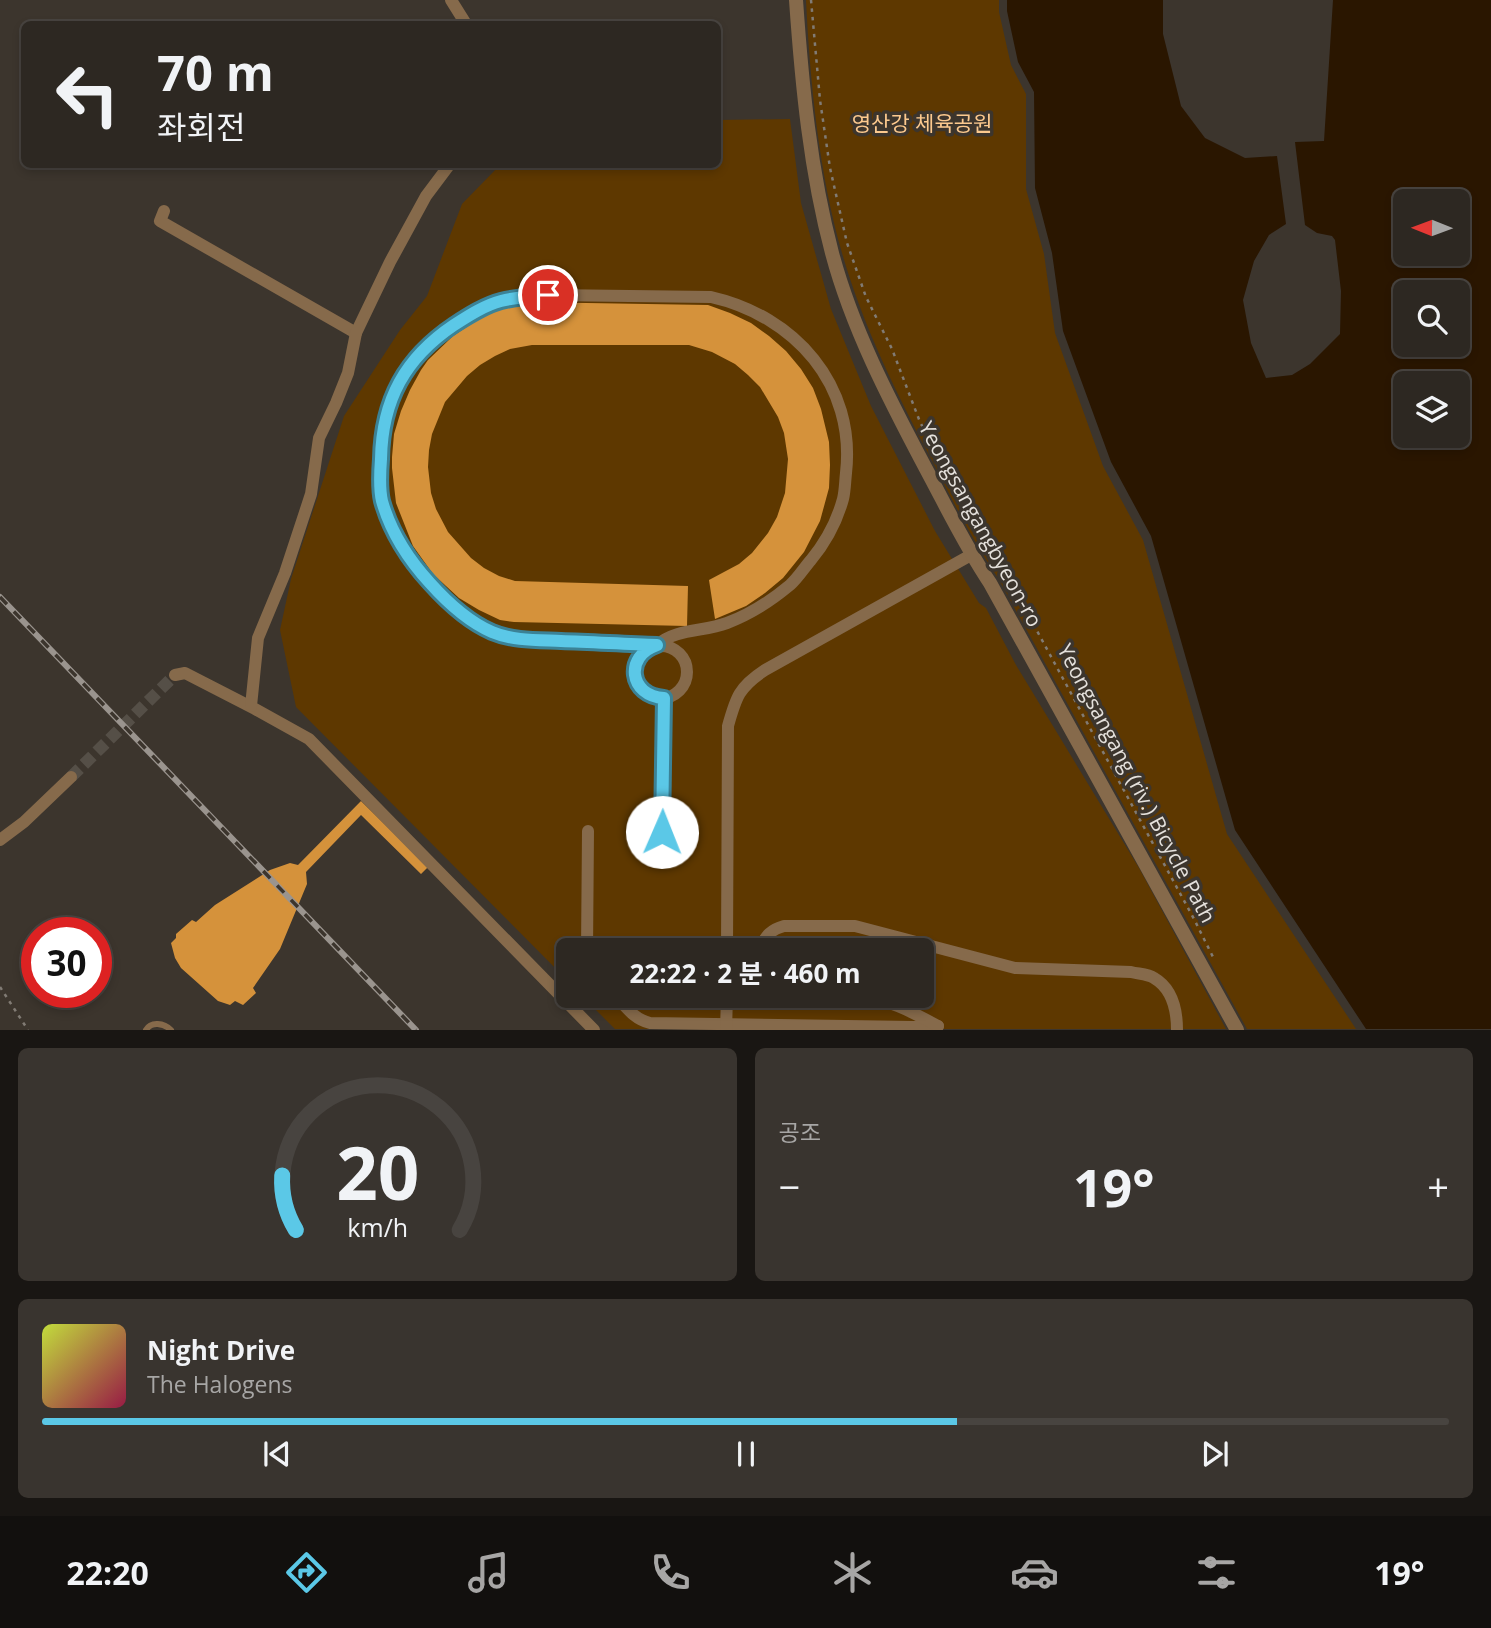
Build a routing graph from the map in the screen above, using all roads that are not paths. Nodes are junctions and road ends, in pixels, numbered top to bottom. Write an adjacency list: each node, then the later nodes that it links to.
1 (451, 0): 3 (street)
2 (796, 0): 7 (street, Yeongsangangbyeon-ro)
3 (464, 21)
4 (447, 168): 6 (street)
5 (164, 211): 6 (street)
6 (356, 332): 11 (street)
7 (971, 555): 17 (street); 30 (street, Yeongsangangbyeon-ro)
8 (657, 645): 8 (street); 10 (street); 10 (street)
9 (176, 674): 11 (street)
10 (664, 698): 14 (street)
11 (251, 706): 28 (street)
12 (71, 776): 15 (street)
13 (588, 831): 16 (street)
14 (662, 832)
15 (0, 840)
16 (587, 938)
17 (727, 938)
18 (766, 938): 19 (street)
19 (901, 938)
20 (934, 947): 29 (street)
21 (627, 1008): 24 (street)
22 (727, 1008): 24 (street)
23 (902, 1008): 25 (street)
24 (726, 1027): 25 (street)
25 (941, 1028)
26 (146, 1030): 27 (lane)
27 (171, 1030)
28 (594, 1030)
29 (1177, 1030)
30 (1237, 1030)

